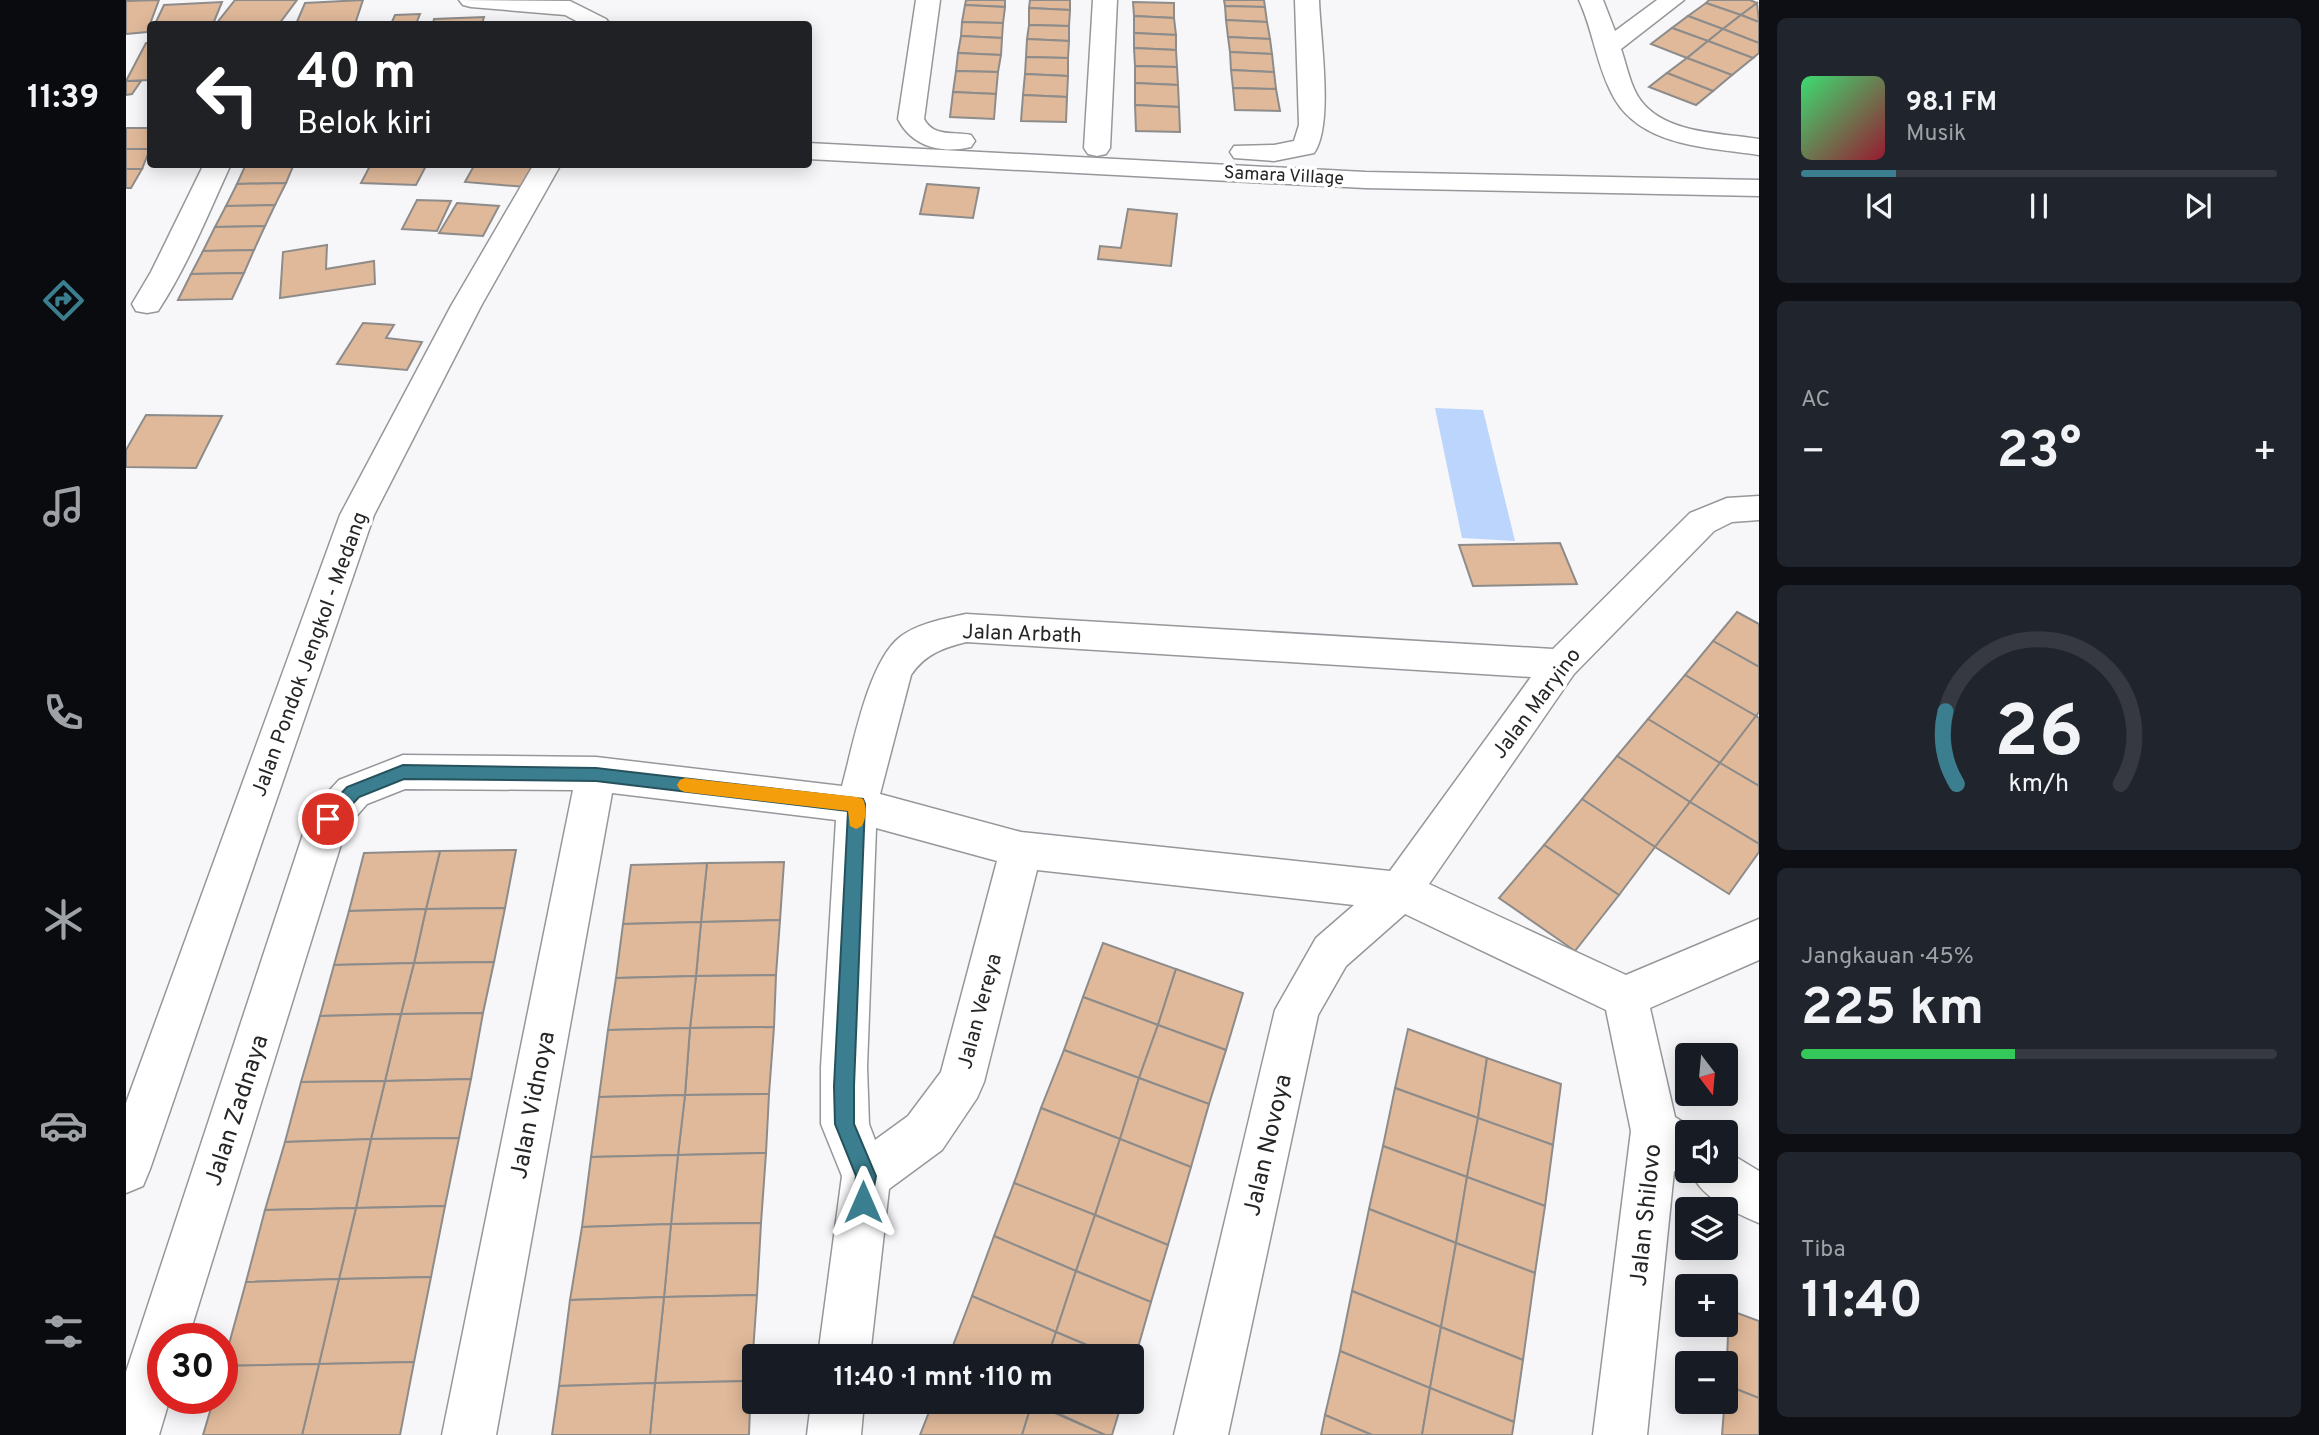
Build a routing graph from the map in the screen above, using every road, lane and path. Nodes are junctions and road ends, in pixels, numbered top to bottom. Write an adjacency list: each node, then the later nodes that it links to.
1 (471, 0): 7 (street)
2 (928, 0): 11 (street)
3 (1105, 0): 11 (street)
4 (1307, 0): 11 (street)
5 (1591, 0): 9 (street)
6 (1672, 0): 9 (street)
7 (502, 1): 8 (street)
8 (593, 21)
9 (1608, 48): 10 (street)
10 (1754, 135)
11 (1097, 148)
12 (812, 150): 15 (street, Samara Village)
13 (216, 168): 16 (street)
14 (546, 168): 27 (street, Jalan Pondok Jengkol - Medang)
15 (1759, 188)
16 (136, 303): 17 (street)
17 (181, 311)
18 (1743, 509): 19 (street, Jalan Maryino)
19 (1561, 664): 21 (street, Jalan Arbath); 23 (street, Jalan Maryino)
20 (596, 774): 21 (street); 33 (street, Jalan Zadnaya); 34 (street, Jalan Vidnoya)
21 (857, 804): 22 (street); 28 (street)
22 (1021, 850): 23 (street); 28 (street, Jalan Vereya)
23 (1400, 891): 25 (street); 36 (street, Jalan Novoya)
24 (1759, 940): 25 (street)
25 (1625, 997): 26 (street, Jalan Shilovo)
26 (1671, 1142): 37 (street, Jalan Shilovo)
27 (126, 1168)
28 (866, 1176): 31 (street)
29 (1734, 1183): 30 (street)
30 (1759, 1199)
31 (845, 1344)
32 (837, 1414): 35 (street)
33 (132, 1435)
34 (469, 1435)
35 (834, 1435)
36 (1200, 1435)
37 (1620, 1435)

